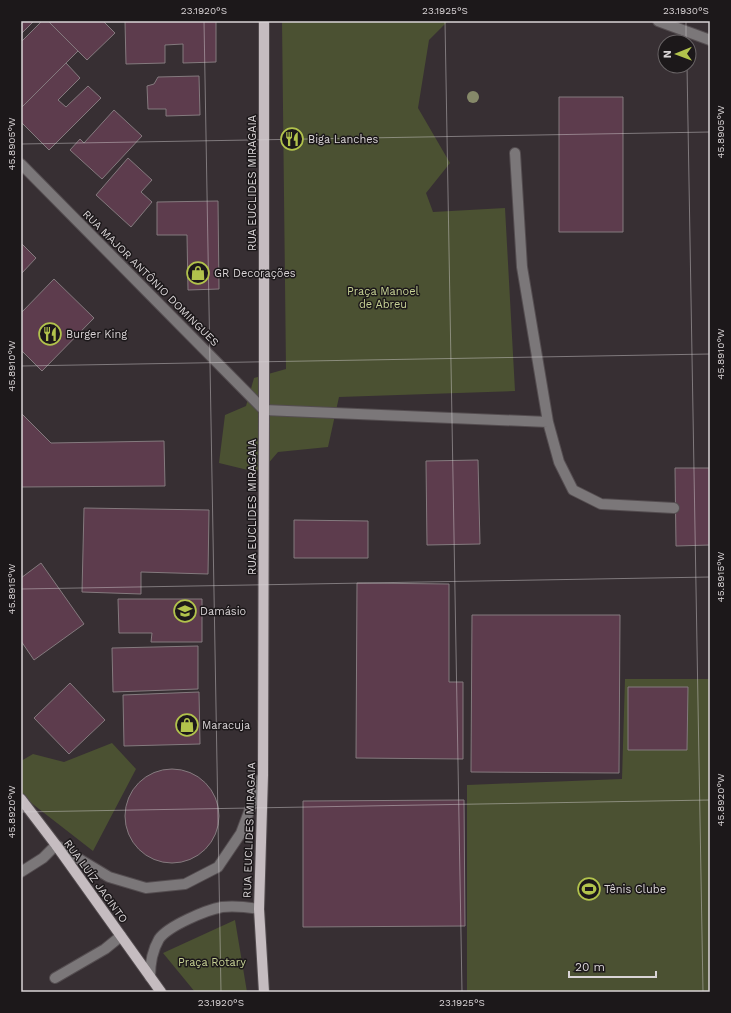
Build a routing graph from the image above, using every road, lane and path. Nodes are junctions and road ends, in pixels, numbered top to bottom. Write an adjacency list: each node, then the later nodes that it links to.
1 (264, 21): 6 (main road, RUA EUCLIDES MIRAGAIA)
2 (658, 21): 3 (street)
3 (709, 38)
4 (515, 153): 7 (street)
5 (21, 164): 6 (street, RUA MAJOR ANTÔNIO DOMINGUES)
6 (264, 410): 7 (street); 9 (main road, RUA EUCLIDES MIRAGAIA)
7 (548, 422): 8 (street)
8 (674, 508)
9 (263, 775): 11 (street); 13 (main road, RUA EUCLIDES MIRAGAIA)
10 (21, 799): 11 (main road, RUA LUÍZ JACINTO)
11 (56, 845): 12 (street); 14 (main road, RUA LUÍZ JACINTO)
12 (21, 872)
13 (259, 909): 15 (street); 18 (main road, RUA EUCLIDES MIRAGAIA)
14 (121, 936): 15 (main road, RUA LUÍZ JACINTO); 16 (street)
15 (150, 977): 17 (main road)
16 (55, 978)
17 (161, 992)
18 (264, 992)

